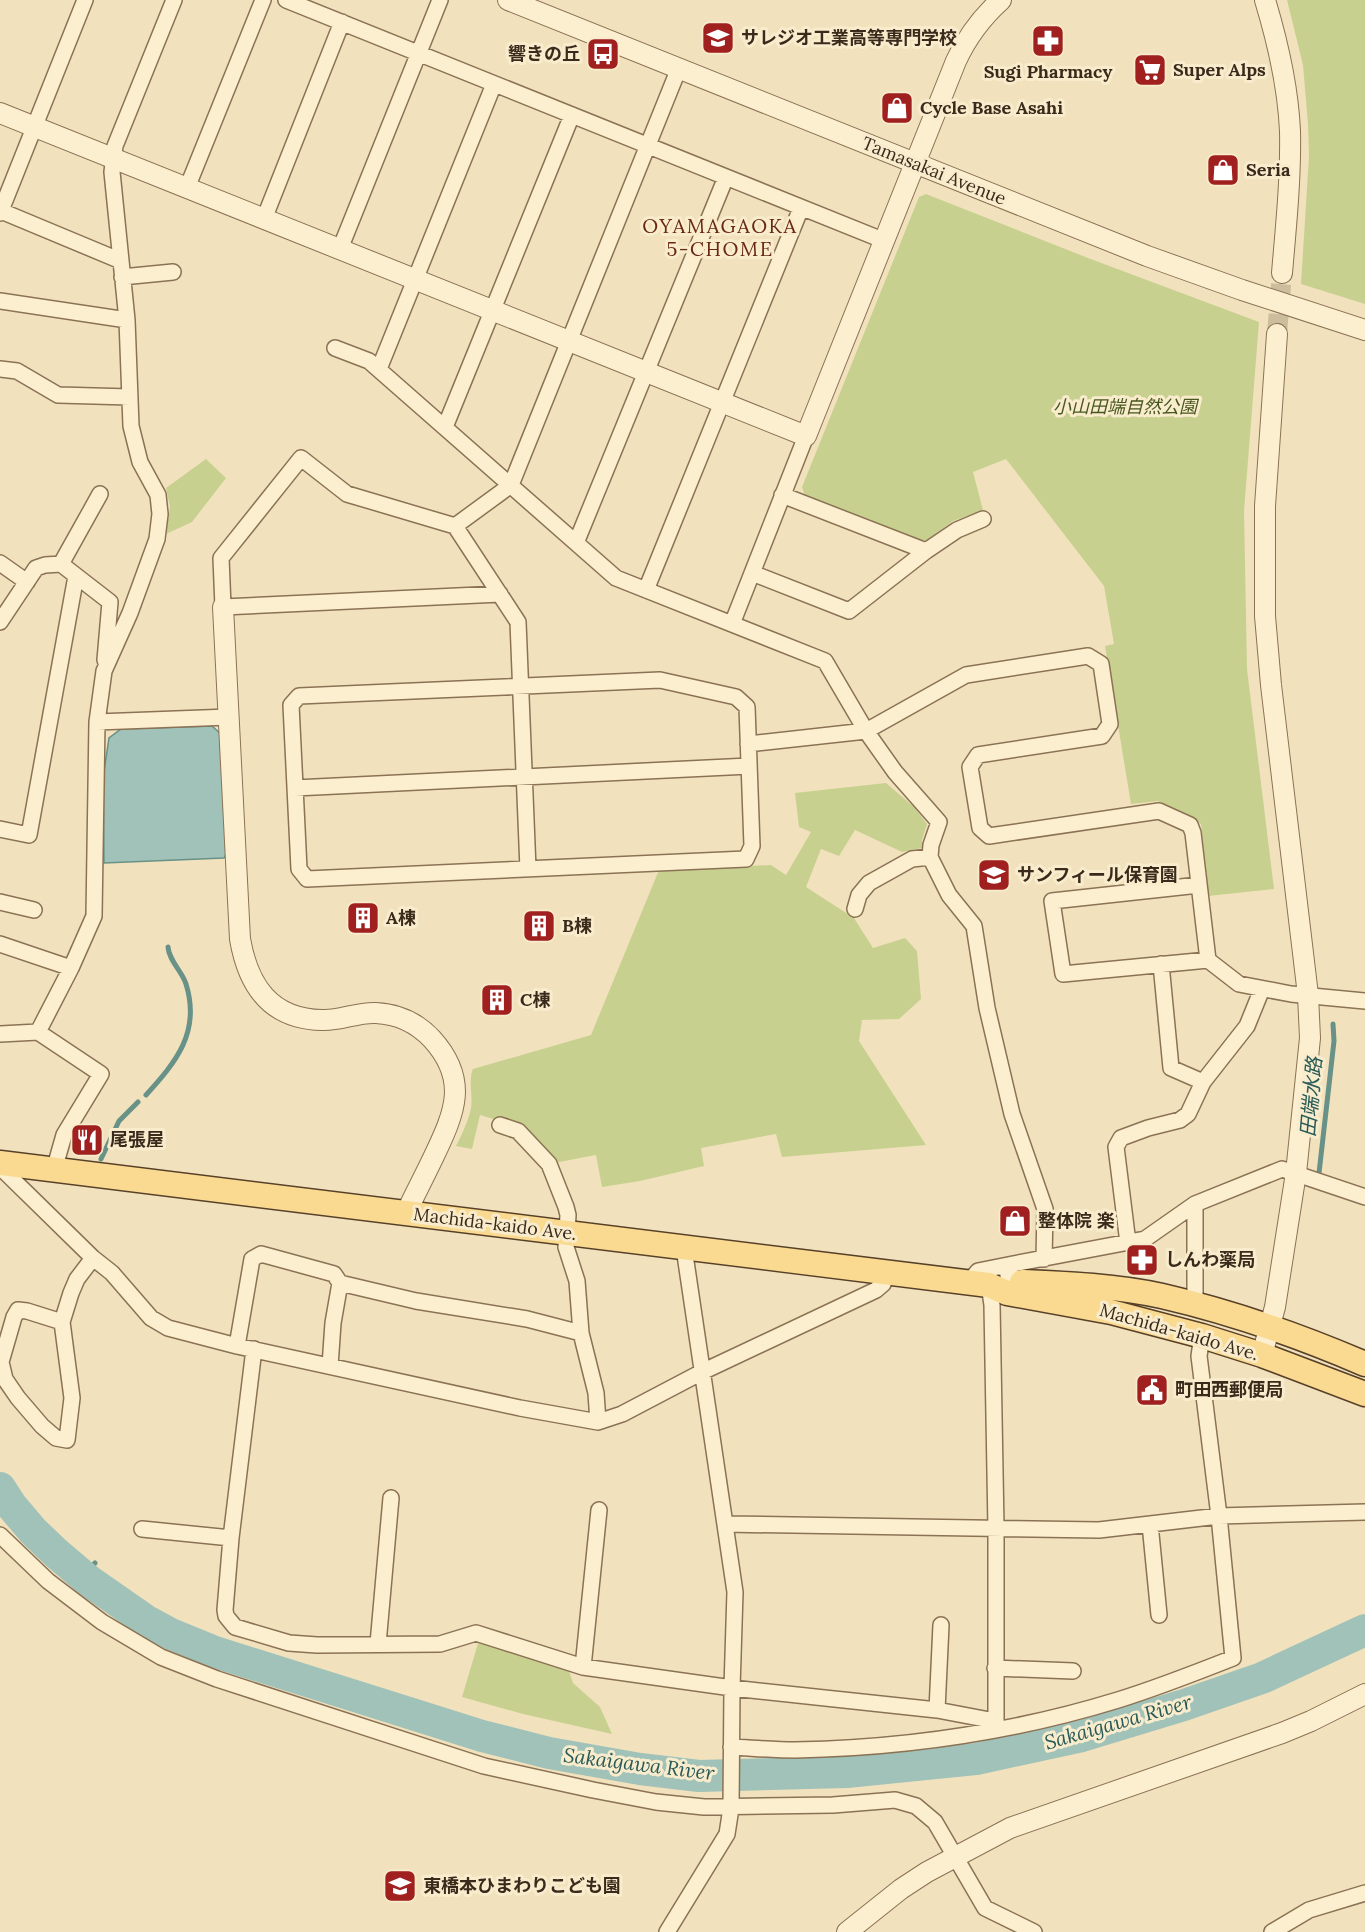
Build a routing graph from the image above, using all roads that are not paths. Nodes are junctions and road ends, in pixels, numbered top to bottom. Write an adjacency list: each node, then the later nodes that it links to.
1 (85, 0): 15 (street)
2 (174, 0): 17 (street)
3 (263, 0): 20 (street)
4 (286, 0): 9 (street)
5 (440, 0): 10 (street)
6 (508, 0): 11 (street, Tamasakai Avenue)
7 (1001, 0): 18 (street)
8 (1265, 0): 28 (street)
9 (342, 22): 10 (street); 23 (street)
10 (418, 53): 12 (street); 25 (street)
11 (679, 69): 16 (street); 18 (street, Tamasakai Avenue)
12 (494, 84): 14 (street); 30 (street)
13 (0, 113): 15 (street)
14 (572, 115): 16 (street); 32 (street)
15 (34, 126): 17 (street); 22 (street)
16 (648, 146): 19 (street); 36 (street)
17 (112, 158): 20 (street); 26 (street)
18 (916, 164): 24 (street); 34 (street, Tamasakai Avenue)
19 (726, 177): 21 (street); 40 (street)
20 (187, 188): 23 (street)
21 (801, 208): 24 (street); 42 (street)
22 (0, 212): 26 (street)
23 (264, 219): 25 (street)
24 (885, 241): 44 (street)
25 (340, 249): 30 (street)
26 (121, 261): 29 (street)
27 (165, 272): 29 (street)
28 (1282, 273)
29 (123, 277): 33 (street)
30 (416, 280): 32 (street); 39 (street)
31 (0, 302): 33 (street)
32 (494, 311): 36 (street); 43 (street)
33 (127, 320): 41 (street)
34 (1365, 330)
35 (1277, 334): 83 (street)
36 (570, 341): 40 (street); 45 (street)
37 (335, 348): 39 (street)
38 (0, 369): 41 (street)
39 (380, 369): 43 (street)
40 (646, 372): 42 (street); 50 (street)
41 (130, 397): 62 (street)
42 (722, 402): 44 (street); 57 (street)
43 (446, 427): 45 (street)
44 (806, 436): 47 (street)
45 (511, 485): 49 (street); 50 (street)
46 (100, 494): 53 (street)
47 (782, 495): 51 (street); 54 (street)
48 (983, 519): 51 (street)
49 (455, 526): 58 (street); 59 (street)
50 (576, 543): 57 (street)
51 (926, 551): 54 (street)
52 (0, 563): 56 (street)
53 (61, 564): 55 (street); 56 (street)
54 (752, 573): 61 (street)
55 (76, 576): 62 (street); 71 (street)
56 (27, 582): 60 (street)
57 (646, 590): 61 (street)
58 (500, 594): 59 (street); 63 (street)
59 (224, 607): 64 (street)
60 (0, 622)
61 (732, 624): 66 (street)
62 (104, 671): 65 (street)
63 (521, 686): 67 (street); 69 (street); 70 (street)
64 (229, 717): 65 (street); 94 (street)
65 (97, 722): 81 (street)
66 (866, 731): 67 (street); 72 (street); 74 (street)
67 (748, 744): 68 (street)
68 (749, 766): 69 (street); 73 (street)
69 (525, 777): 70 (street); 73 (street)
70 (295, 788): 73 (street)
71 (0, 829)
72 (930, 857): 76 (street); 99 (street)
73 (528, 869)
74 (1199, 885): 79 (street); 80 (street)
75 (0, 902): 77 (street)
76 (855, 909)
77 (34, 910)
78 (0, 944): 81 (street)
79 (1208, 960): 80 (street); 82 (street)
80 (1161, 964): 87 (street)
81 (71, 968): 85 (street)
82 (1262, 989): 83 (street); 87 (street)
83 (1308, 995): 84 (street); 91 (street)
84 (1365, 1001)
85 (38, 1032): 86 (street); 90 (street)
86 (0, 1034)
87 (1203, 1082): 96 (street)
88 (501, 1125): 95 (street)
89 (0, 1165): 90 (main road, Machida-kaido Ave.); 98 (street)
90 (54, 1170): 94 (main road, Machida-kaido Ave.)
91 (1296, 1173): 92 (street); 93 (street); 105 (street)
92 (1365, 1197)
93 (1195, 1204): 96 (street); 103 (street)
94 (406, 1214): 95 (main road, Machida-kaido Ave.)
95 (567, 1233): 97 (main road, Machida-kaido Ave.); 106 (street)
96 (1128, 1244): 99 (street)
97 (684, 1248): 100 (main road, Machida-kaido Ave.); 113 (street)
98 (93, 1258): 104 (street); 108 (street)
99 (1044, 1259): 101 (street)
100 (888, 1273): 101 (main road, Machida-kaido Ave.); 113 (street)
101 (995, 1279): 103 (main road, Machida-kaido Ave.); 107 (main road, Machida-kaido Ave.); 122 (street)
102 (340, 1283): 106 (street); 108 (street); 112 (street)
103 (1195, 1305): 105 (main road, Machida-kaido Ave.)
104 (62, 1322): 104 (street)
105 (1269, 1329): 110 (street); 111 (main road, Machida-kaido Ave.)
106 (581, 1333): 115 (street)
107 (1202, 1336): 110 (main road, Machida-kaido Ave.); 119 (street)
108 (237, 1346): 109 (street)
109 (254, 1349): 112 (street); 125 (street)
110 (1262, 1355): 114 (main road, Machida-kaido Ave.)
111 (1365, 1364)
112 (330, 1366): 115 (street)
113 (702, 1372): 115 (street); 120 (street)
114 (1365, 1394)
115 (598, 1422)
116 (391, 1498): 128 (street)
117 (599, 1510): 129 (street)
118 (1365, 1512): 119 (street)
119 (1219, 1516): 121 (street); 135 (street)
120 (725, 1524): 122 (street); 132 (street)
121 (1150, 1524): 122 (street); 126 (street)
122 (996, 1528): 130 (street)
123 (142, 1529): 125 (street)
124 (0, 1536): 137 (street)
125 (231, 1538): 128 (street)
126 (1159, 1616)
127 (941, 1625): 134 (street)
128 (378, 1644): 129 (street)
129 (583, 1667): 132 (street)
130 (995, 1668): 131 (street); 135 (street)
131 (1073, 1671)
132 (732, 1688): 134 (street); 136 (street)
133 (1365, 1694): 138 (street)
134 (938, 1710): 135 (street)
135 (995, 1726): 136 (street)
136 (731, 1750): 137 (street)
137 (731, 1804): 138 (street); 140 (street)
138 (955, 1856): 141 (street); 142 (street)
139 (1365, 1893): 143 (street)
140 (667, 1932)
141 (847, 1932)
142 (1034, 1932)
143 (1272, 1932)

